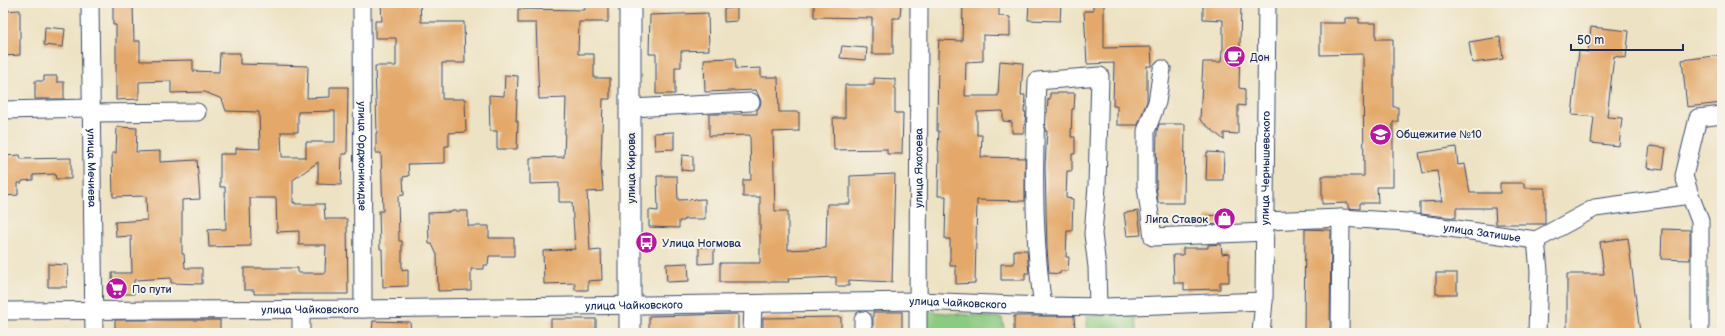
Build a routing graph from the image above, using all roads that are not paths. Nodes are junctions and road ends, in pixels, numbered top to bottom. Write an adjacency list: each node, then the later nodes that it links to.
1 (90, 3): 10 (street, улица Мечиева)
2 (362, 3): 23 (street, улица Орджоникидзе)
3 (630, 3): 8 (main road, улица Кирова)
4 (919, 3): 17 (street, улица Яхогоева)
5 (1267, 3): 15 (street, улица Чернышевского)
6 (1162, 69): 15 (street, улица Затишье)
7 (751, 102): 8 (street)
8 (631, 108): 20 (main road, улица Кирова)
9 (3, 110): 10 (street)
10 (91, 111): 11 (street); 26 (street, улица Мечиева)
11 (197, 112)
12 (1722, 115): 13 (street)
13 (1690, 195): 16 (street, улица Затишье); 35 (street)
14 (1341, 218): 15 (street, улица Затишье); 16 (street, улица Затишье); 33 (street)
15 (1265, 226): 18 (street, улица Чернышевского)
16 (1536, 240): 34 (street)
17 (918, 301): 19 (street, улица Чайковского); 21 (street, улица Чайковского); 31 (street, улица Яхогоева)
18 (1264, 301): 22 (street, улица Чайковского); 32 (street, улица Чернышевского)
19 (752, 304): 20 (street, улица Чайковского); 30 (street)
20 (630, 306): 23 (street, улица Чайковского); 29 (main road, улица Кирова)
21 (1043, 306): 22 (street, улица Чайковского); 22 (street)
22 (1098, 307)
23 (363, 309): 24 (street, улица Чайковского)
24 (301, 310): 26 (street, улица Чайковского); 28 (street)
25 (3, 311): 26 (street, улица Чайковского)
26 (94, 311): 27 (street, улица Мечиева)
27 (94, 333)
28 (300, 333)
29 (630, 333)
30 (752, 333)
31 (918, 333)
32 (1262, 333)
33 (1340, 333)
34 (1537, 333)
35 (1700, 333)

